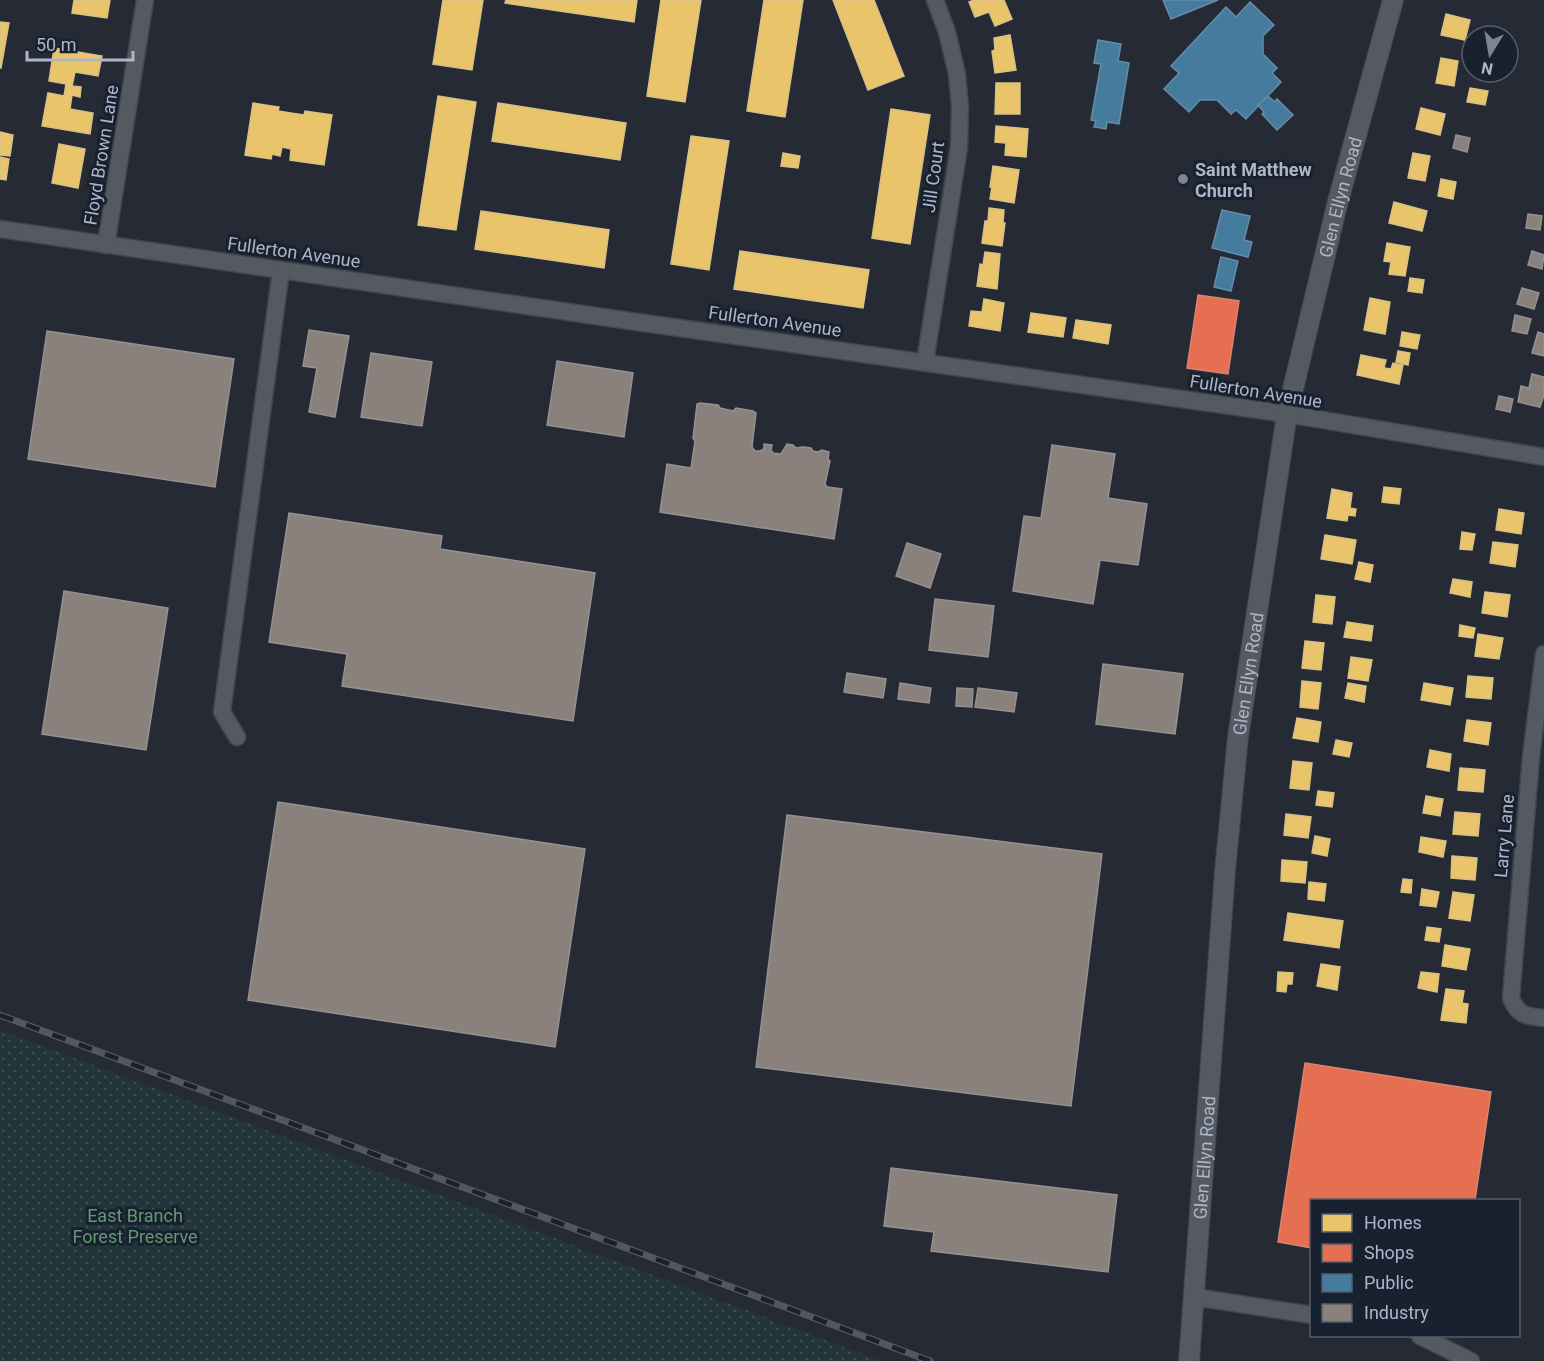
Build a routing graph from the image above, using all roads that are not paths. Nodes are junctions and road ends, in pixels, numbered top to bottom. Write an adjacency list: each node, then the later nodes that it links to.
1 (145, 0): 5 (street, Floyd Brown Lane)
2 (935, 0): 7 (street, Jill Court)
3 (1393, 0): 8 (street, Glen Ellyn Road)
4 (0, 229): 5 (street, Fullerton Avenue)
5 (106, 244): 6 (street, Fullerton Avenue)
6 (281, 270): 7 (street, Fullerton Avenue); 11 (street)
7 (925, 362): 8 (street, Fullerton Avenue)
8 (1287, 414): 9 (street, Fullerton Avenue); 13 (street, Glen Ellyn Road)
9 (1544, 457)
10 (1544, 654): 12 (street, Larry Lane)
11 (237, 737)
12 (1544, 1018)
13 (1194, 1297): 14 (street); 16 (street, Glen Ellyn Road)
14 (1310, 1315)
15 (1424, 1337): 17 (street)
16 (1189, 1361)
17 (1471, 1361)

